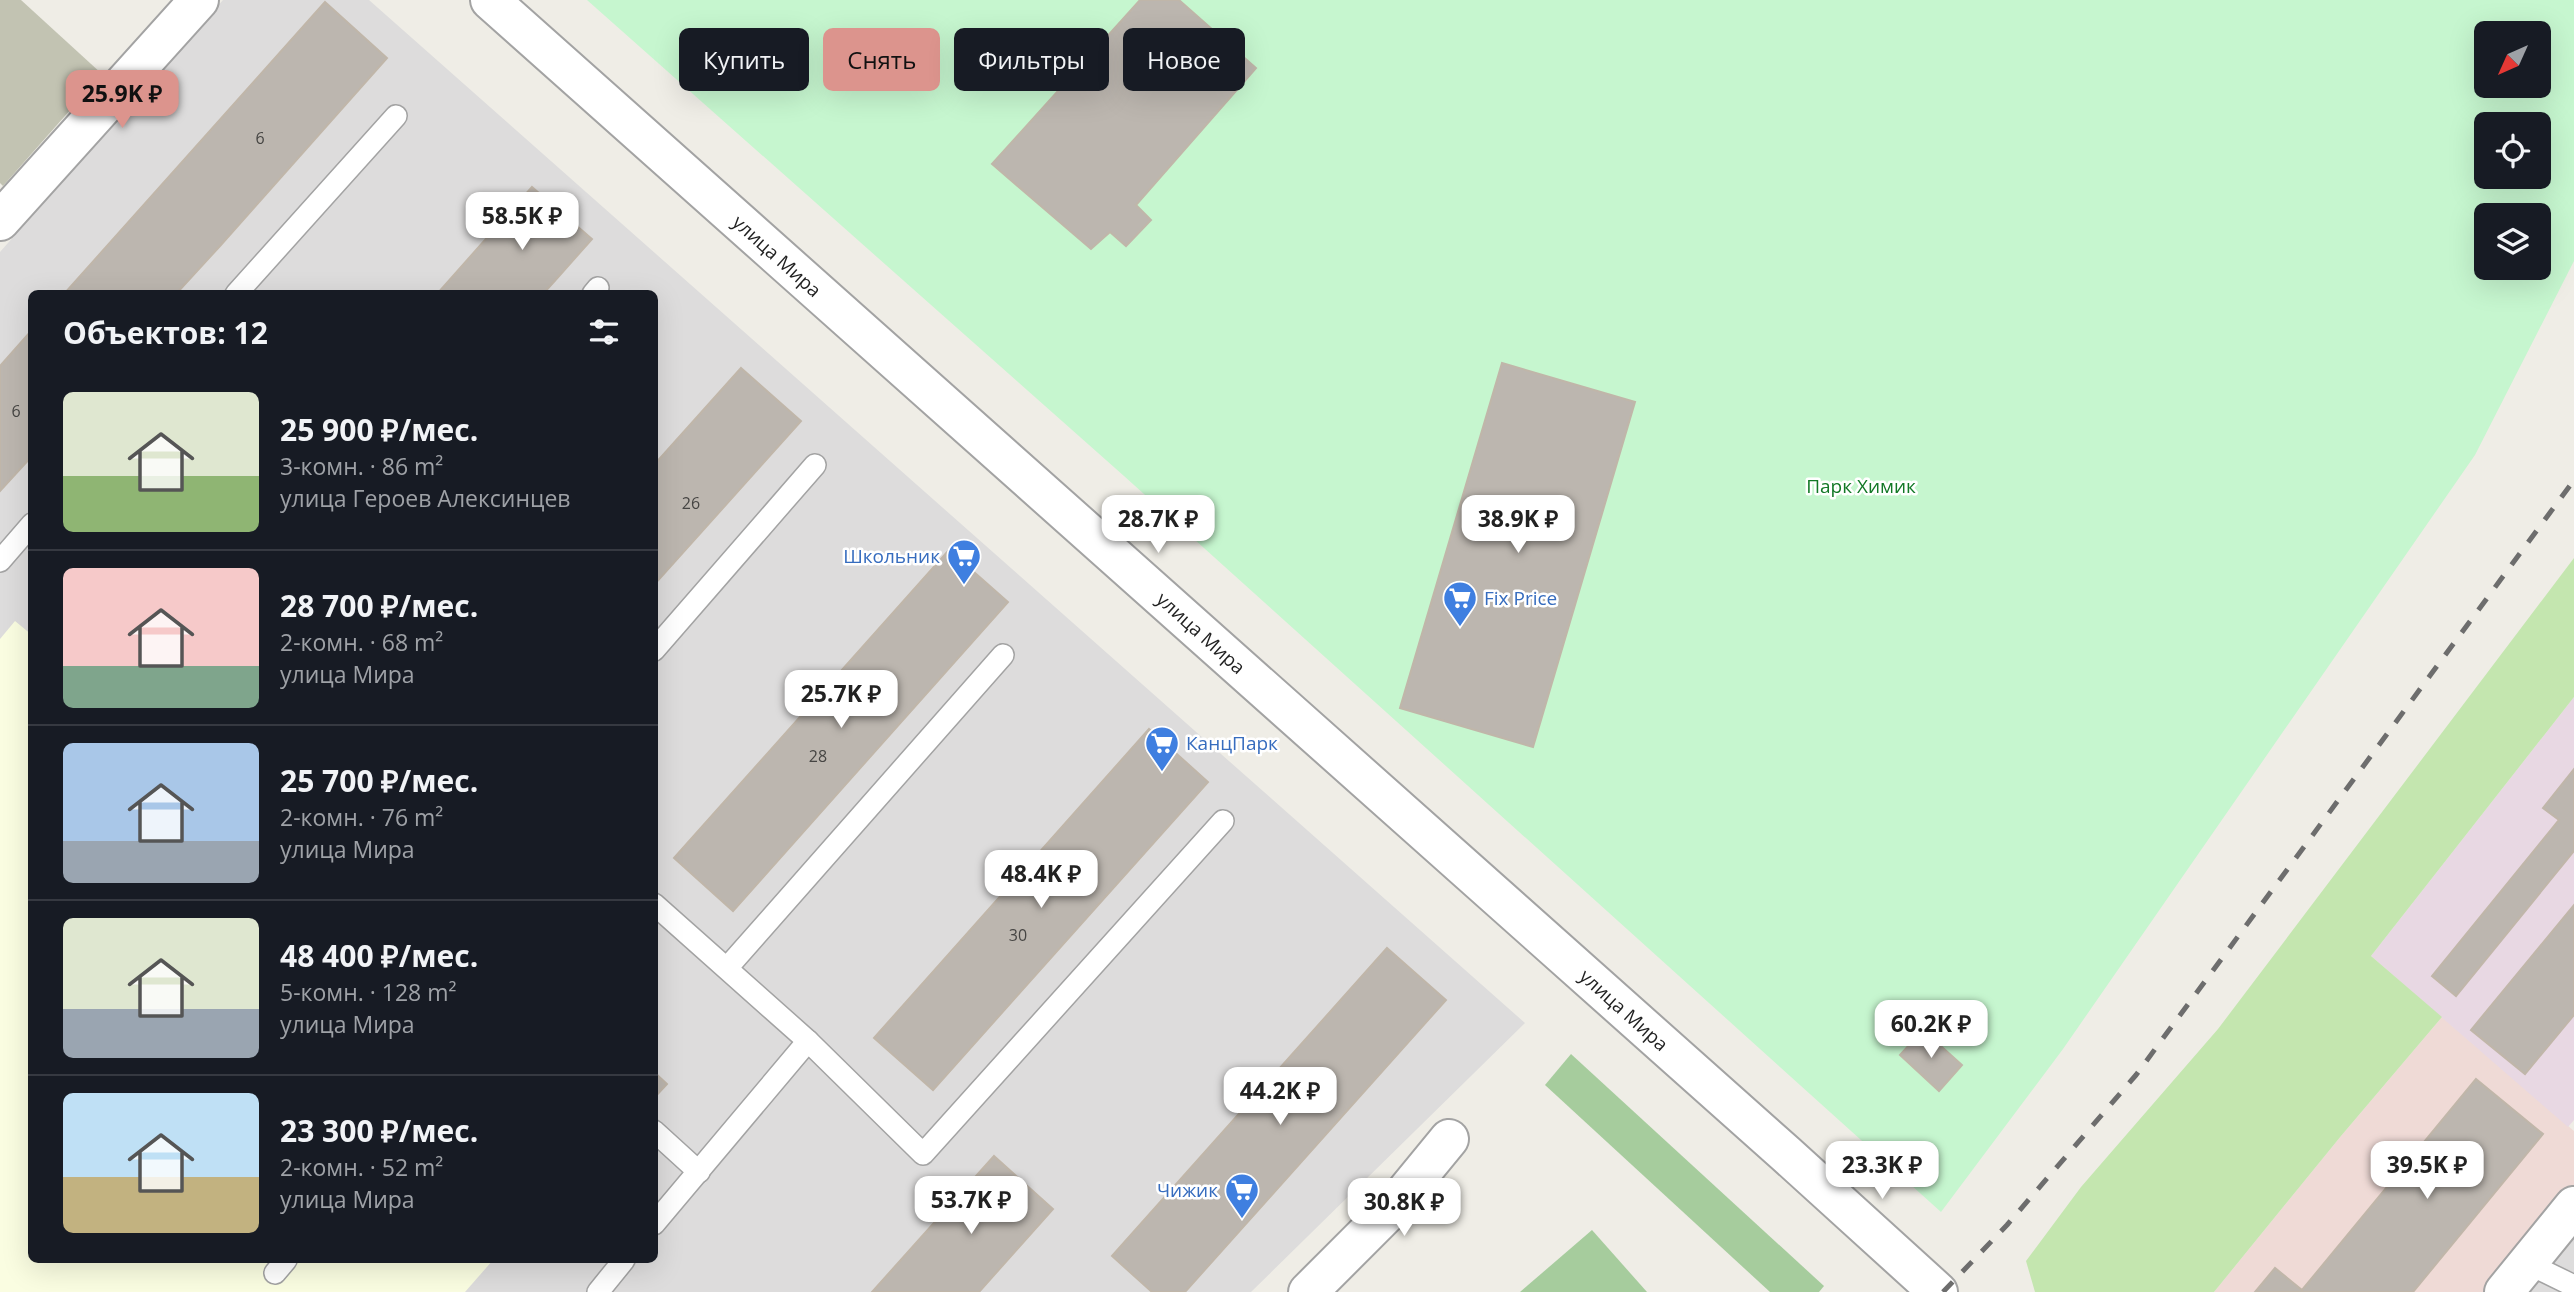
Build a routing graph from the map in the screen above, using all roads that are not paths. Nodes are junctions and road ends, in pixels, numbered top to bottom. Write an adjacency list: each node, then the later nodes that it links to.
1 (200, 0): 4 (street)
2 (490, 0): 25 (street, улица Мира)
3 (396, 116): 5 (lane)
4 (0, 220)
5 (240, 290)
6 (815, 465): 9 (lane)
7 (28, 529): 8 (lane)
8 (0, 561)
9 (658, 645)
10 (1003, 655): 13 (lane)
11 (1223, 821): 14 (lane)
12 (658, 908): 13 (lane)
13 (727, 968): 14 (lane)
14 (808, 1041): 17 (lane)
15 (658, 1135): 17 (lane)
16 (1449, 1139): 24 (street)
17 (699, 1171): 19 (lane)
18 (2574, 1206): 21 (street)
19 (658, 1219)
20 (622, 1263): 23 (lane)
21 (2516, 1278): 22 (lane)
22 (2574, 1286)
23 (598, 1292)
24 (1308, 1292)
25 (1938, 1292)

